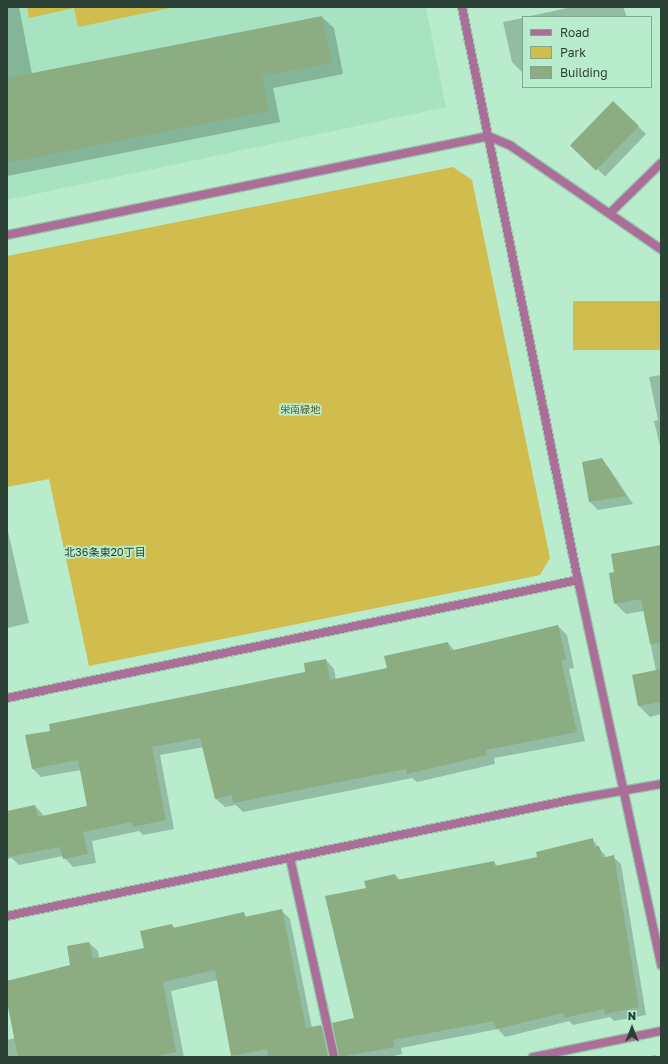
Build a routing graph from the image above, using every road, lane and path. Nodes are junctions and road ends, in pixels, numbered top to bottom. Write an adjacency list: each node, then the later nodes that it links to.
1 (463, 7): 2 (street)
2 (488, 136): 4 (street); 5 (street); 7 (street)
3 (661, 163): 4 (street)
4 (610, 213): 6 (street)
5 (7, 235)
6 (661, 249)
7 (578, 580): 8 (street); 10 (street)
8 (7, 698)
9 (661, 784): 10 (street)
10 (625, 792): 11 (street); 13 (street)
11 (290, 858): 12 (street); 15 (street)
12 (7, 916)
13 (661, 965)
14 (661, 1031): 16 (street)
15 (334, 1057)
16 (533, 1057)

